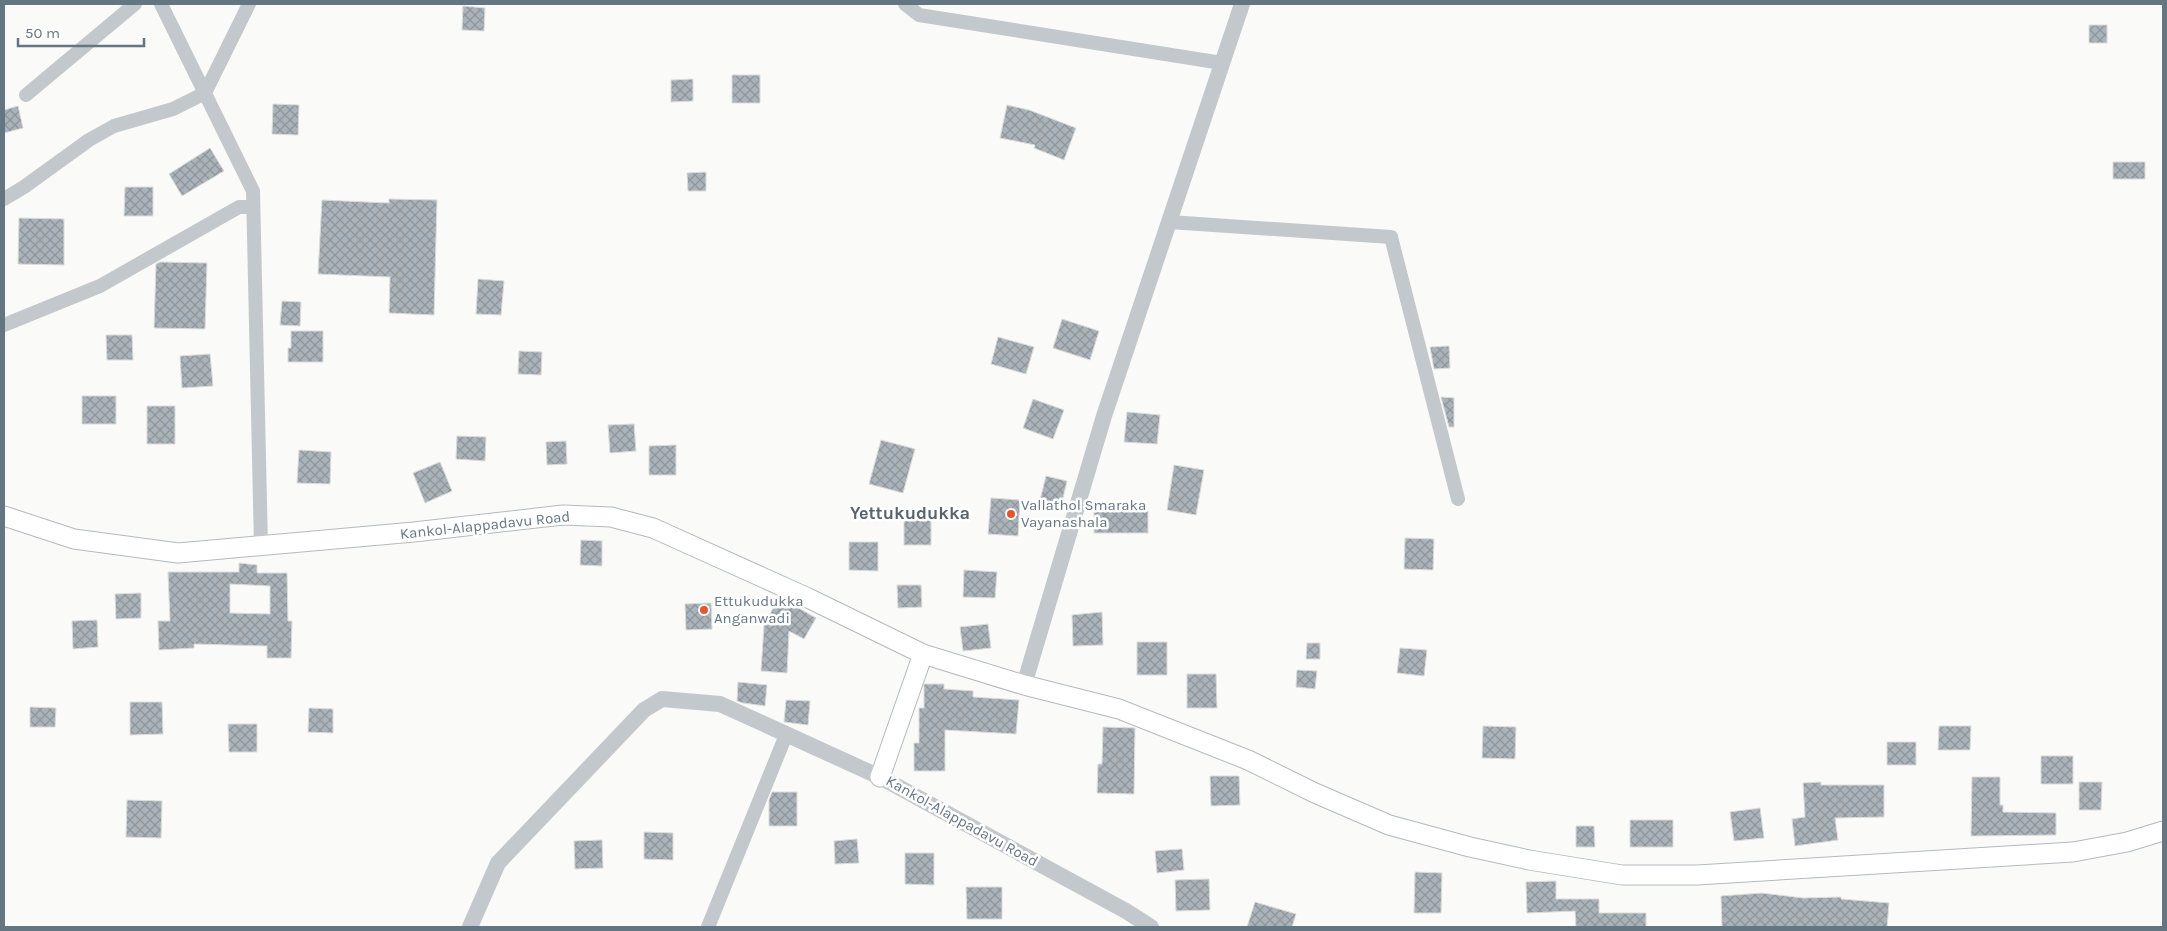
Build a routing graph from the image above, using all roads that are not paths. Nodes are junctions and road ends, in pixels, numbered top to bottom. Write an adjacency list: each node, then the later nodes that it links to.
1 (135, 4): 8 (street)
2 (161, 4): 7 (street)
3 (249, 4): 7 (street)
4 (905, 4): 6 (street)
5 (1242, 4): 6 (street)
6 (1222, 63): 11 (street)
7 (205, 93): 9 (street); 10 (street)
8 (26, 95)
9 (4, 199)
10 (253, 207): 12 (street); 15 (street)
11 (1169, 222): 13 (street); 17 (street)
12 (4, 326)
13 (1458, 499)
14 (4, 516): 15 (main road, Kankol-Alappadavu Road)
15 (261, 547): 16 (main road, Kankol-Alappadavu Road)
16 (923, 654): 17 (main road); 19 (main road, Kankol-Alappadavu Road)
17 (1024, 686): 20 (main road)
18 (786, 735): 19 (street); 21 (street); 22 (street)
19 (880, 777): 23 (street, Kankol-Alappadavu Road)
20 (2163, 831)
21 (470, 927)
22 (708, 927)
23 (1151, 927)

